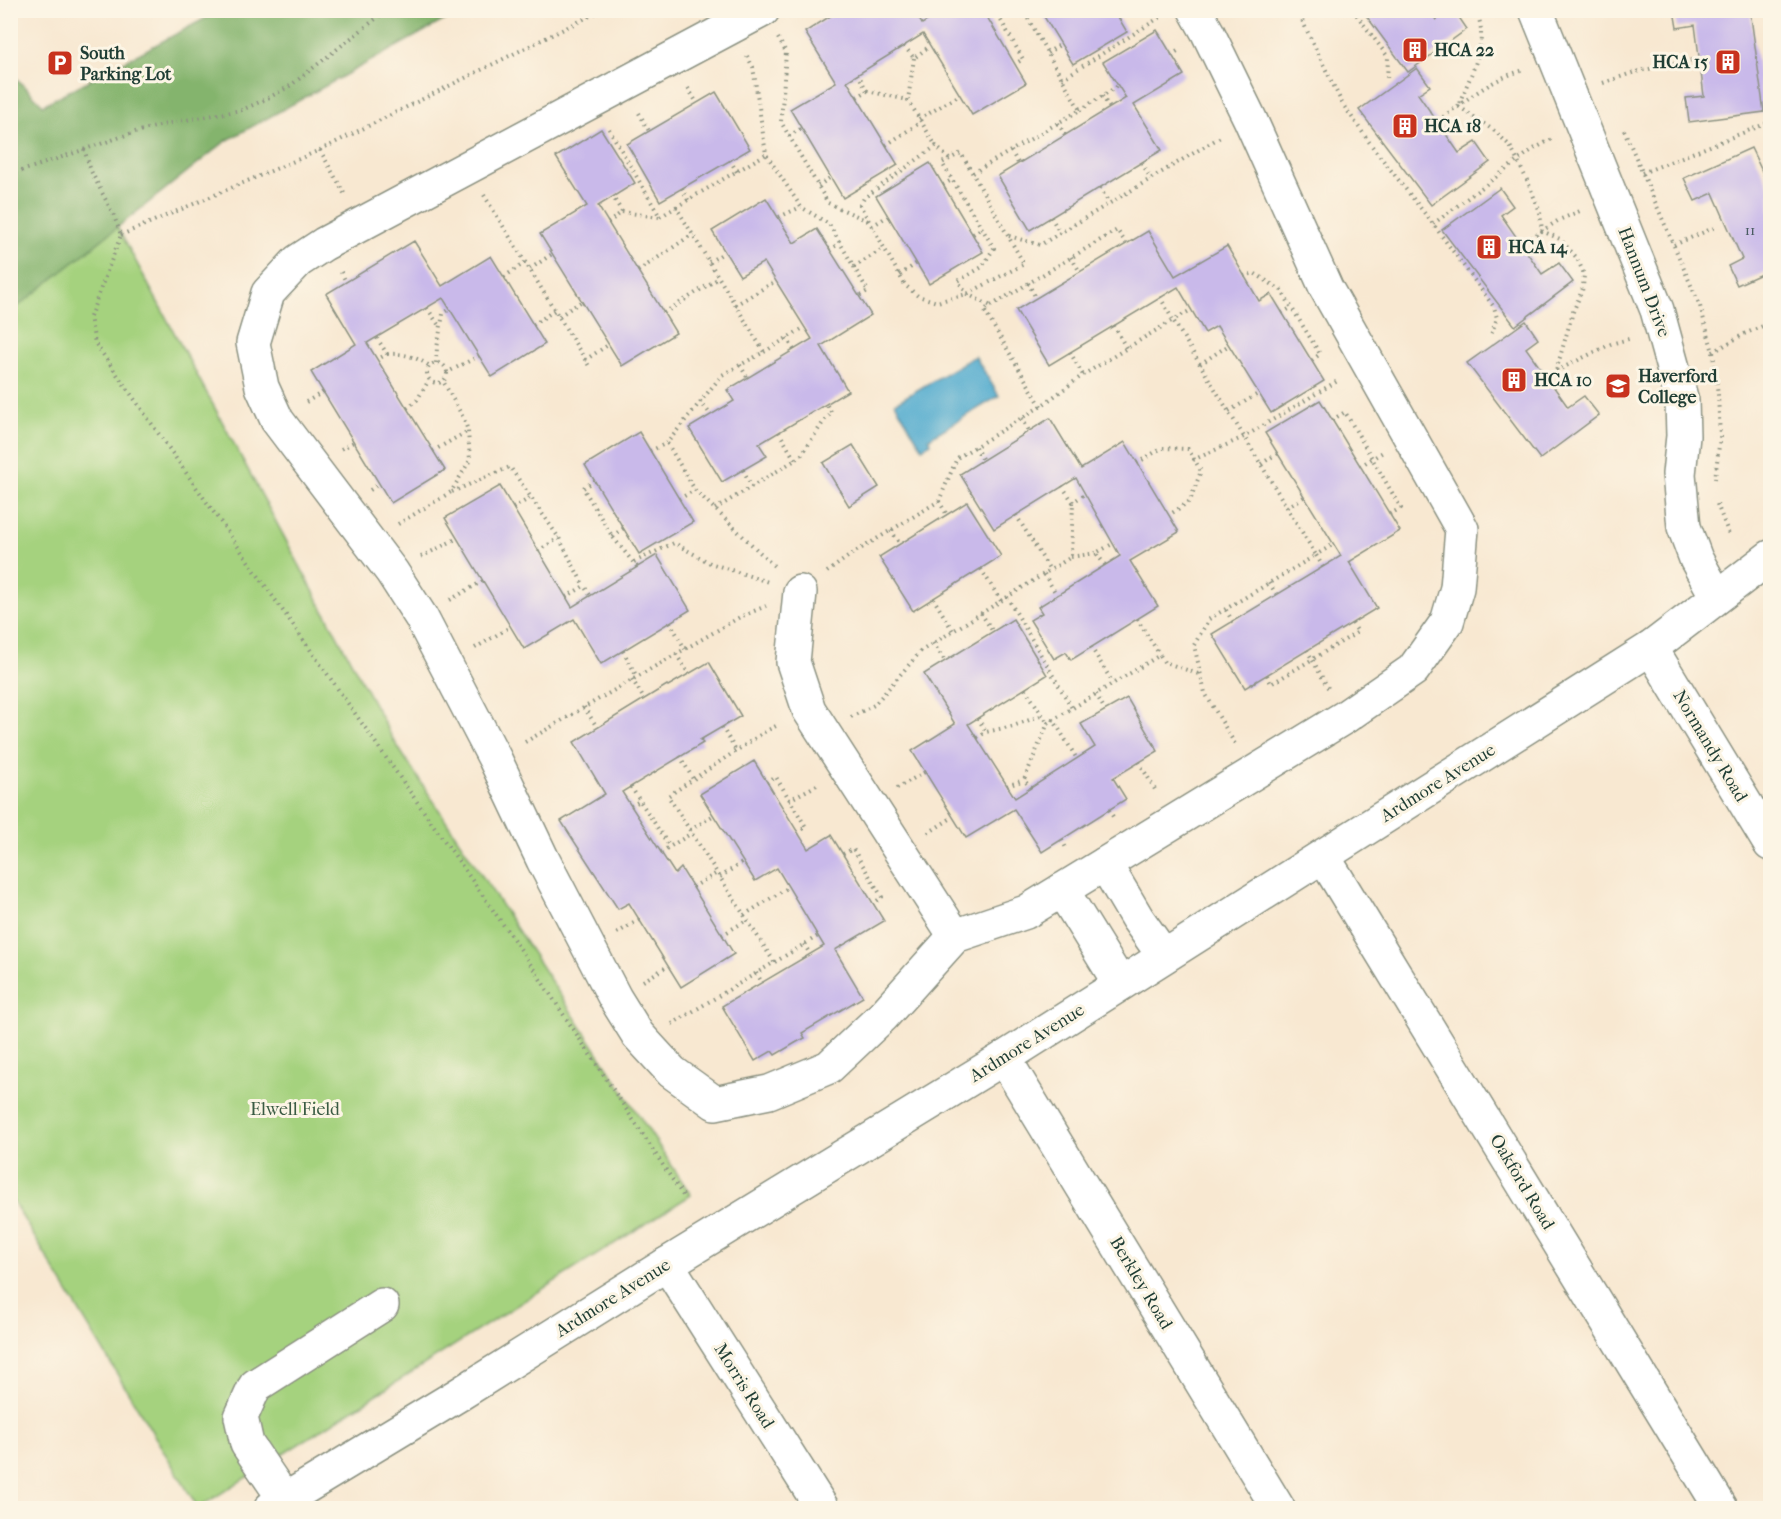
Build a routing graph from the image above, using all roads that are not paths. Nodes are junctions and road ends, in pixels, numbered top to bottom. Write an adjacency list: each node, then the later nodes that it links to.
1 (1195, 10): 10 (street)
2 (1536, 10): 6 (street, Hannum Drive)
3 (769, 21): 12 (street)
4 (1770, 557): 6 (street, Ardmore Avenue)
5 (800, 592): 12 (street)
6 (1717, 597): 7 (street, Ardmore Avenue)
7 (1650, 648): 8 (street, Normandy Road); 9 (street, Ardmore Avenue)
8 (1770, 844)
9 (1323, 856): 13 (street, Ardmore Avenue); 21 (street, Oakford Road)
10 (1105, 864): 11 (street); 13 (street)
11 (1062, 891): 12 (street); 14 (street)
12 (955, 936)
13 (1164, 956): 14 (street, Ardmore Avenue)
14 (1120, 984): 15 (street, Ardmore Avenue)
15 (1004, 1058): 16 (street, Ardmore Avenue); 20 (street, Berkley Road)
16 (667, 1264): 18 (street, Ardmore Avenue); 19 (street, Morris Road)
17 (382, 1305): 18 (street)
18 (278, 1504)
19 (822, 1509)
20 (1278, 1509)
21 (1721, 1509)

